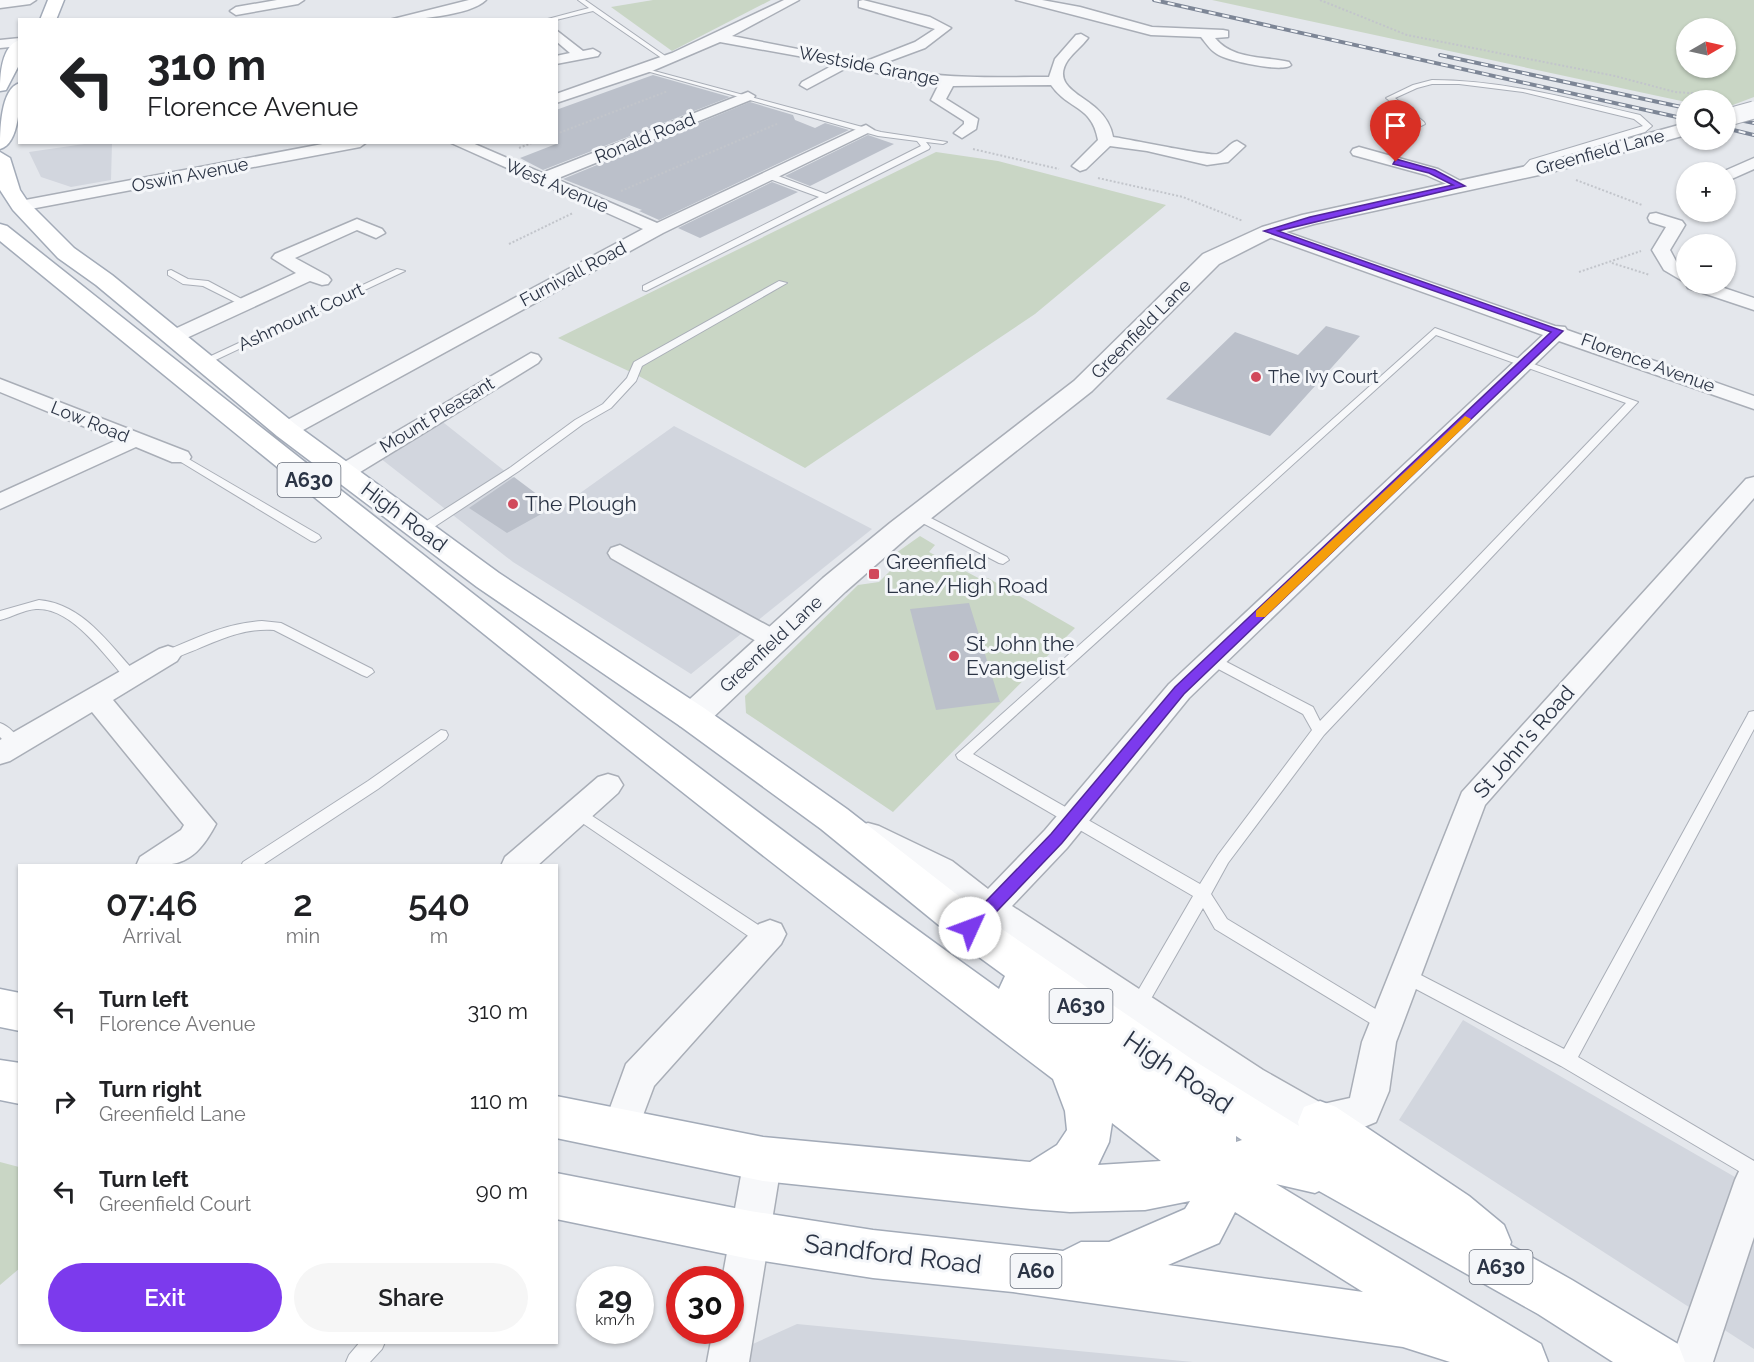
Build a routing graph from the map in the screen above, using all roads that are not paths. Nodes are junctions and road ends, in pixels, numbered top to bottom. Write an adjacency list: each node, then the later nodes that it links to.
1 (30, 0): 9 (street)
2 (39, 0): 13 (main road)
3 (56, 0): 14 (main road)
4 (298, 0): 12 (street)
5 (480, 0): 15 (street)
6 (581, 0): 11 (lane)
7 (792, 0): 22 (street)
8 (1022, 0): 18 (street)
9 (0, 4)
10 (863, 7): 31 (street)
11 (594, 9): 16 (lane); 28 (lane)
12 (236, 10)
13 (32, 18)
14 (49, 18)
15 (405, 18)
16 (556, 18)
17 (574, 32): 20 (street)
18 (1205, 34): 19 (street); 30 (street)
19 (1223, 34)
20 (558, 35)
21 (558, 36): 27 (street)
22 (721, 38): 28 (street); 29 (street, Westside Grange)
23 (18, 43): 24 (street)
24 (0, 44)
25 (1080, 46): 34 (street)
26 (18, 47): 37 (main road)
27 (558, 60)
28 (668, 60): 32 (street)
29 (848, 62): 31 (street, Westside Grange); 36 (street)
30 (1301, 62)
31 (863, 67): 33 (street, Westside Grange)
32 (645, 69): 39 (lane); 40 (street)
33 (948, 81): 34 (street, Westside Grange); 41 (street)
34 (1055, 81): 52 (street)
35 (789, 82): 36 (street)
36 (807, 85): 38 (street)
37 (0, 86)
38 (829, 90)
39 (748, 96): 47 (lane); 68 (street, Ronald Road)
40 (558, 98)
41 (940, 103): 42 (street); 49 (street)
42 (923, 104)
43 (15, 107): 54 (main road)
44 (1754, 110): 45 (street, bridge)
45 (1736, 115)
46 (1421, 124): 65 (lane)
47 (866, 130): 51 (lane); 66 (street, Furnivall Road)
48 (1676, 132): 65 (street, Greenfield Lane)
49 (962, 133)
50 (1220, 137): 58 (street)
51 (919, 139): 53 (lane); 70 (lane)
52 (1107, 141): 63 (street); 64 (street)
53 (943, 142)
54 (0, 143)
55 (273, 144): 62 (street)
56 (350, 144): 62 (street, Oswin Avenue)
57 (461, 144): 68 (street, West Avenue)
58 (1237, 146): 59 (street); 63 (street)
59 (1258, 147)
60 (1359, 152): 69 (street)
61 (0, 158): 71 (main road, A630)
62 (279, 158): 71 (street, Oswin Avenue)
63 (1216, 160): 67 (street)
64 (1075, 169)
65 (1522, 173): 69 (street, Greenfield Lane)
66 (770, 176): 70 (lane); 73 (street, Furnivall Road)
67 (1234, 176)
68 (542, 179): 73 (street, West Avenue)
69 (1460, 186): 74 (street, Greenfield Lane)
70 (826, 197): 82 (lane)
71 (20, 206): 80 (main road, A630); 87 (main road, High Road / A630)
72 (1656, 218): 77 (street)
73 (657, 229): 93 (street, Furnivall Road)
74 (1269, 231): 86 (street, Florence Avenue); 99 (street, Greenfield Lane)
75 (3, 233): 80 (main road, A630)
76 (376, 233): 84 (street)
77 (1676, 270)
78 (400, 271): 89 (lane, Ashmount Court)
79 (171, 273): 84 (lane)
80 (57, 275): 112 (main road, High Road / A630)
81 (782, 283): 100 (lane)
82 (646, 288)
83 (1724, 294): 85 (street)
84 (246, 304): 87 (street)
85 (1754, 304)
86 (1558, 331): 90 (street); 92 (street, Florence Avenue)
87 (173, 337): 89 (main road, High Road / A630)
88 (531, 359): 96 (street, Mount Pleasant)
89 (203, 362): 93 (main road, High Road / A630)
90 (1524, 363): 107 (street); 113 (lane); 118 (lane)
91 (0, 385): 94 (street, Low Road)
92 (1754, 403)
93 (286, 430): 96 (main road, High Road / A630)
94 (134, 440): 95 (street, Low Road); 98 (street)
95 (180, 457): 101 (lane)
96 (344, 472): 100 (main road, High Road / A630)
97 (1754, 484): 125 (street, St John's Road)
98 (0, 502)
99 (917, 516): 103 (lane); 105 (street, Greenfield Lane)
100 (420, 530): 112 (main road, High Road / A630)
101 (315, 538)
102 (620, 553): 105 (street)
103 (1003, 560)
104 (0, 616): 109 (lane)
105 (774, 640): 112 (street, Greenfield Lane)
106 (168, 655): 108 (lane); 109 (street)
107 (1212, 660): 113 (lane); 118 (street)
108 (368, 672)
109 (131, 676): 110 (street)
110 (95, 697): 115 (street); 119 (street)
111 (1754, 716): 128 (lane)
112 (664, 729): 123 (main road, High Road / A630); 129 (main road, High Road / A630)
113 (1319, 731): 122 (lane)
114 (441, 735): 120 (lane)
115 (5, 742)
116 (608, 785): 117 (street)
117 (577, 812): 121 (street); 124 (lane)
118 (1072, 819): 122 (lane); 123 (street)
119 (154, 864)
120 (251, 864)
121 (518, 864)
122 (1203, 894): 126 (lane); 127 (lane)
123 (981, 925): 126 (street, High Road); 137 (main road); 138 (main road, High Road / A630)
124 (768, 937): 134 (street)
125 (1405, 975): 127 (street, St John's Road); 128 (lane)
126 (1138, 1006): 133 (street, High Road)
127 (1386, 1024): 133 (street, St John's Road)
128 (1567, 1060): 136 (lane)
129 (1069, 1065): 137 (main road, High Road / A630); 140 (main road)
130 (0, 1080): 131 (main road)
131 (18, 1084)
132 (558, 1117): 134 (main road)
133 (1320, 1122): 144 (main road)
134 (620, 1130): 135 (main road)
135 (763, 1159): 140 (main road); 142 (street)
136 (1754, 1170)
137 (1215, 1173): 138 (main road, A630); 140 (main road, A630); 143 (main road); 146 (main road, High Road / A630)
138 (1339, 1177): 144 (main road, A630)
139 (1754, 1180): 150 (street)
140 (1031, 1186)
141 (558, 1196): 142 (main road, Sandford Road / A60)
142 (750, 1235): 143 (main road, Sandford Road / A60); 148 (street)
143 (1013, 1268): 146 (main road, Sandford Road / A60)
144 (1555, 1297): 149 (main road, A630)
145 (373, 1344): 147 (lane)
146 (1518, 1359)
147 (356, 1362)
148 (728, 1362)
149 (1660, 1362)
150 (1692, 1362)

